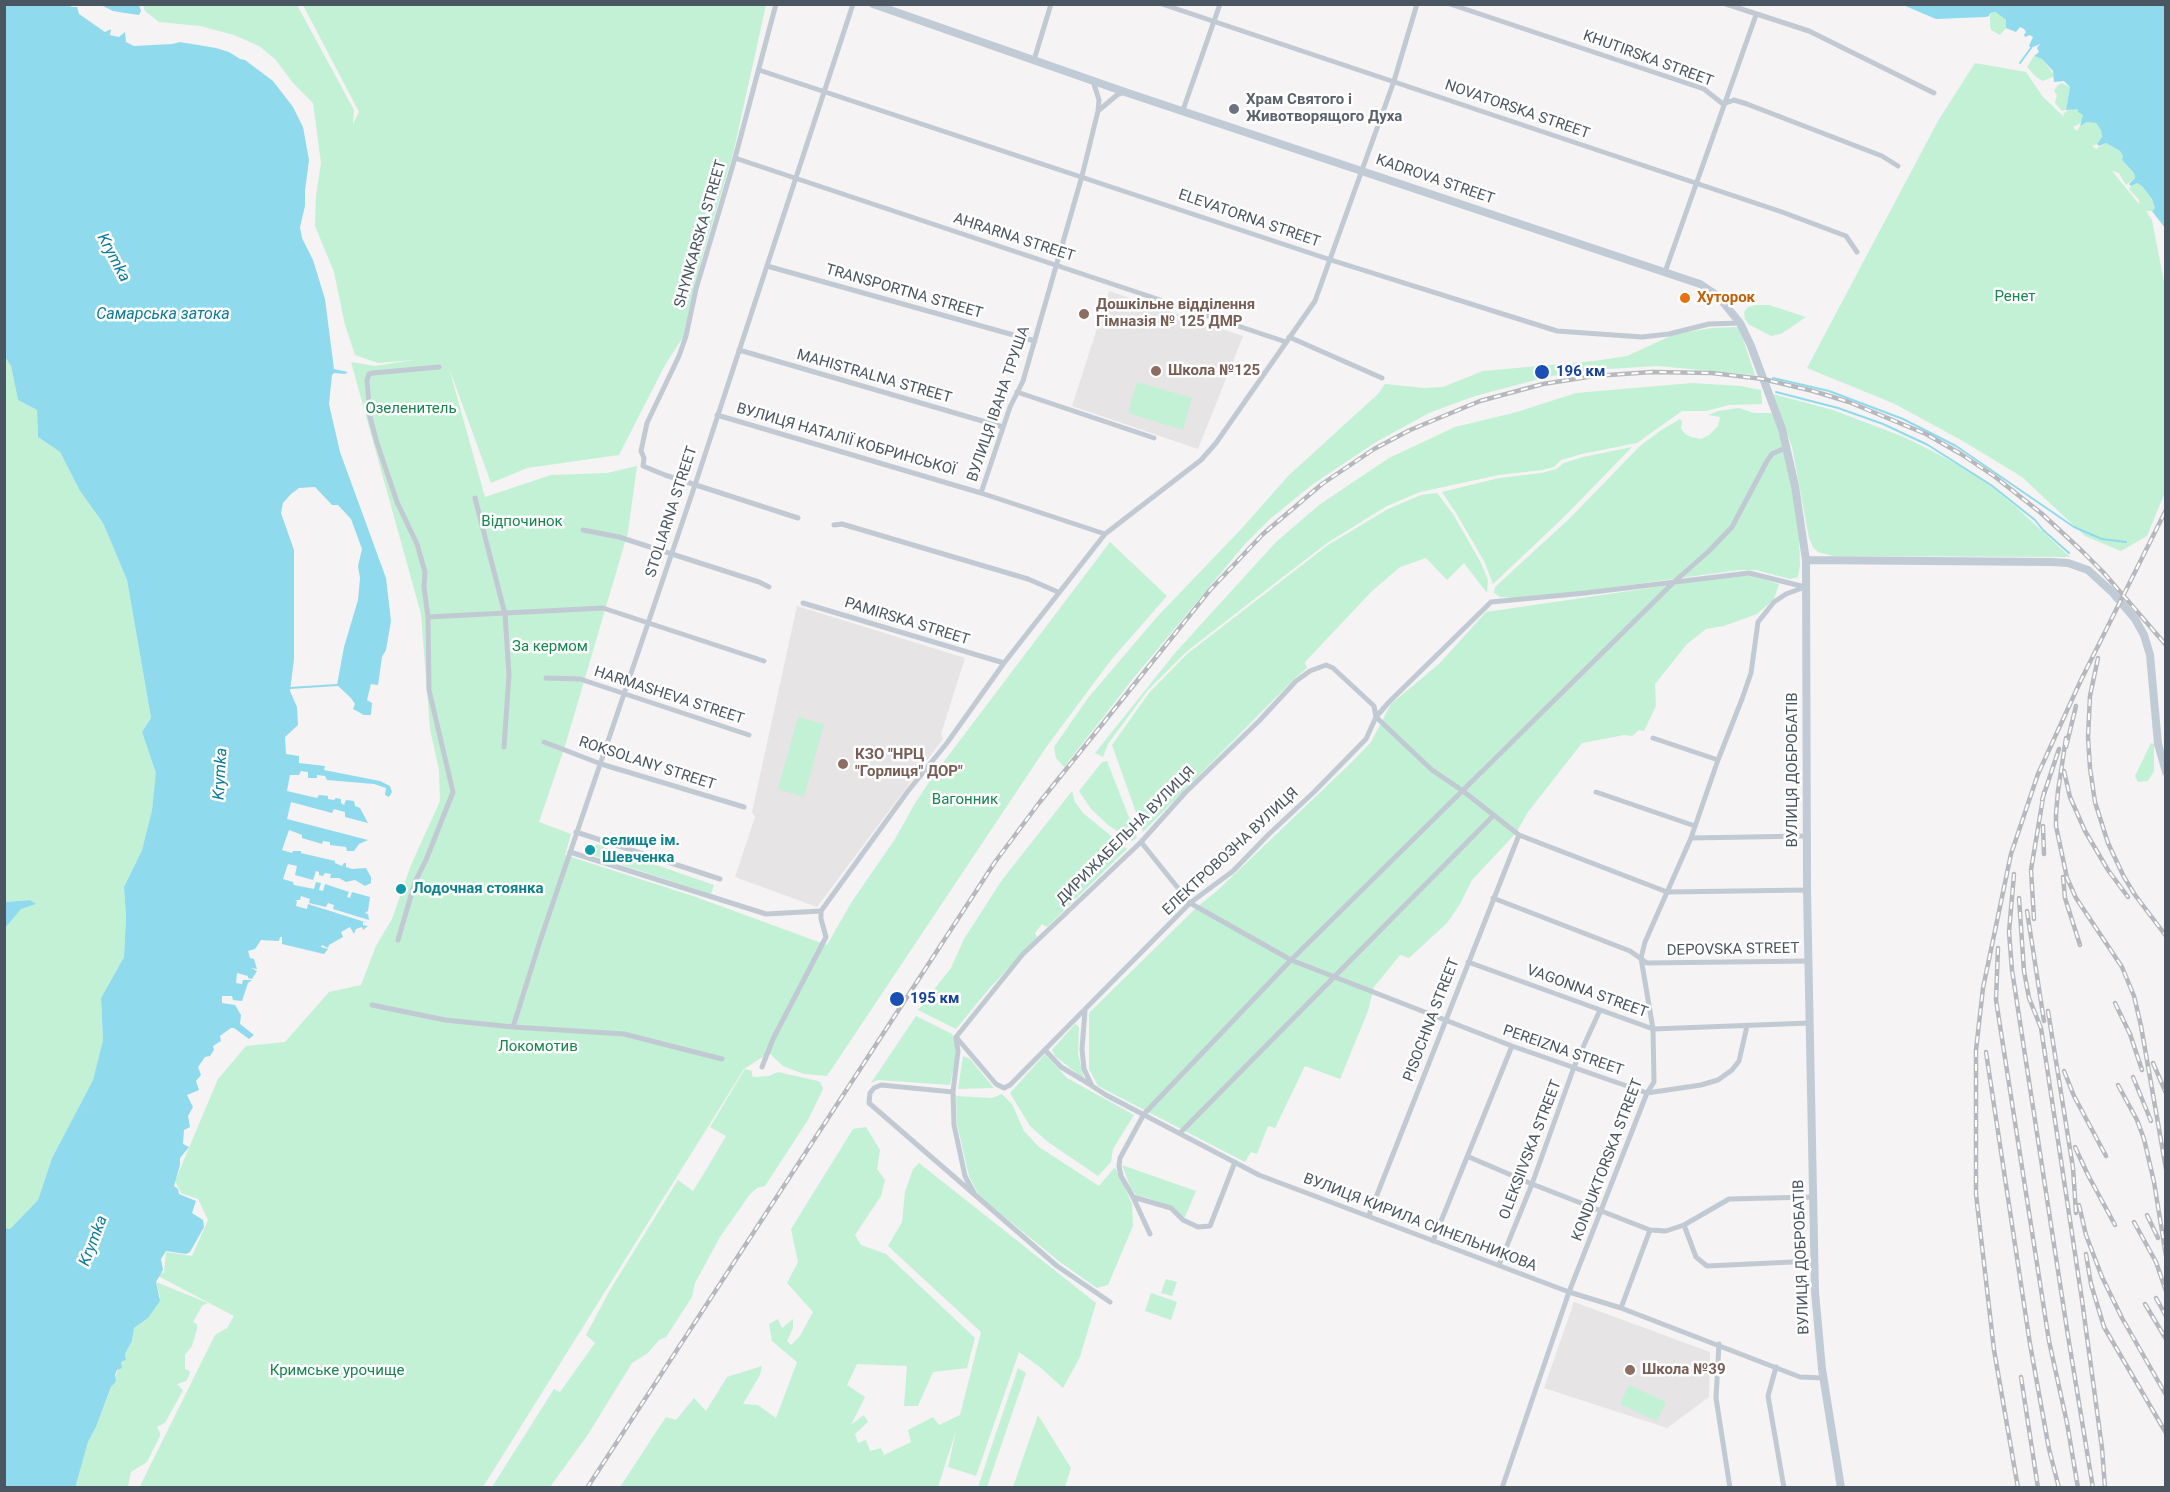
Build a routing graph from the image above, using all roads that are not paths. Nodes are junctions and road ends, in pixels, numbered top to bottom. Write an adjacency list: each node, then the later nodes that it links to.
1 (776, 4): 13 (street, SHYNKARSKA STREET)
2 (853, 4): 16 (street, STOLIARNA STREET)
3 (873, 4): 12 (street, KADROVA STREET)
4 (1051, 4): 12 (street)
5 (1162, 4): 11 (street, NOVATORSKA STREET)
6 (1220, 4): 11 (street)
7 (1418, 4): 15 (street)
8 (1450, 4): 19 (street, KHUTIRSKA STREET)
9 (1726, 4): 10 (street)
10 (1756, 15): 18 (street); 19 (street)
11 (1214, 22): 15 (street, NOVATORSKA STREET); 20 (street)
12 (1034, 60): 14 (street, KADROVA STREET)
13 (759, 70): 16 (street, ELEVATORNA STREET); 22 (street, SHYNKARSKA STREET)
14 (1093, 81): 17 (street, KADROVA STREET); 21 (street, ВУЛИЦЯ ІВАНА ТРУША)
15 (1394, 81): 24 (street); 27 (street, NOVATORSKA STREET)
16 (824, 91): 25 (street, ELEVATORNA STREET); 26 (street, STOLIARNA STREET)
17 (1125, 92): 20 (street, KADROVA STREET); 21 (street)
18 (1934, 93)
19 (1723, 104): 23 (street, KHUTIRSKA STREET); 27 (street)
20 (1183, 110): 24 (street, KADROVA STREET)
21 (1098, 111): 25 (street, ВУЛИЦЯ ІВАНА ТРУША)
22 (735, 158): 26 (street, AHRARNA STREET); 44 (street, SHYNKARSKA STREET)
23 (1898, 166)
24 (1361, 170): 29 (street); 32 (street, KADROVA STREET)
25 (1082, 176): 29 (street, ELEVATORNA STREET); 30 (street, ВУЛИЦЯ ІВАНА ТРУША)
26 (796, 177): 30 (street, AHRARNA STREET); 31 (street, STOLIARNA STREET)
27 (1695, 183): 28 (street, NOVATORSKA STREET); 32 (street)
28 (1857, 252)
29 (1331, 260): 33 (street, ELEVATORNA STREET); 34 (street)
30 (1057, 265): 34 (street, AHRARNA STREET); 35 (street, ВУЛИЦЯ ІВАНА ТРУША)
31 (767, 266): 35 (street, TRANSPORTNA STREET); 36 (street, STOLIARNA STREET)
32 (1665, 272): 33 (street, KADROVA STREET)
33 (1740, 322): 43 (street, KADROVA STREET)
34 (1288, 339): 38 (street, AHRARNA STREET); 50 (street)
35 (1035, 341): 39 (street, ВУЛИЦЯ ІВАНА ТРУША)
36 (739, 350): 40 (street, STOLIARNA STREET); 41 (street, MAHISTRALNA STREET)
37 (439, 367): 59 (street)
38 (1382, 378)
39 (1017, 392): 41 (street, ВУЛИЦЯ ІВАНА ТРУША); 42 (street)
40 (717, 415): 44 (street, STOLIARNA STREET); 45 (street, ВУЛИЦЯ НАТАЛІЇ КОБРИНСЬКОЇ)
41 (1003, 427): 45 (street, ВУЛИЦЯ ІВАНА ТРУША)
42 (1154, 438)
43 (1787, 447): 52 (street, KADROVA STREET); 53 (street)
44 (695, 485): 47 (street); 51 (street, STOLIARNA STREET)
45 (981, 493): 50 (street, ВУЛИЦЯ НАТАЛІЇ КОБРИНСЬКОЇ)
46 (475, 498): 58 (street)
47 (798, 518)
48 (834, 525): 56 (street)
49 (582, 530): 51 (street)
50 (1105, 534): 56 (street)
51 (671, 553): 54 (street); 60 (street, STOLIARNA STREET)
52 (1806, 560): 55 (street, ВУЛИЦЯ ДОБРОБАТІВ); 72 (street)
53 (1674, 582): 55 (street); 65 (street, ЕЛЕКТРОВОЗНА ВУЛИЦЯ); 73 (street)
54 (769, 587)
55 (1805, 587): 70 (street, KONDUKTORSKA STREET); 80 (street, ВУЛИЦЯ ДОБРОБАТІВ)
56 (1058, 592): 62 (street)
57 (803, 603): 62 (street, PAMIRSKA STREET)
58 (505, 614): 59 (street); 60 (street); 69 (street)
59 (428, 616): 90 (street)
60 (648, 622): 61 (street); 64 (street, STOLIARNA STREET)
61 (764, 661)
62 (1004, 663): 89 (street)
63 (546, 678): 64 (street, HARMASHEVA STREET)
64 (624, 693): 66 (street, HARMASHEVA STREET); 71 (street, STOLIARNA STREET)
65 (1376, 717): 73 (street); 82 (street, ДИРИЖАБЕЛЬНА ВУЛИЦЯ); 88 (street, ЕЛЕКТРОВОЗНА ВУЛИЦЯ)
66 (749, 735)
67 (1653, 738): 70 (street)
68 (544, 742): 71 (street, ROKSOLANY STREET)
69 (504, 747)
70 (1718, 760): 77 (street, KONDUKTORSKA STREET)
71 (601, 764): 75 (street, ROKSOLANY STREET); 78 (street, STOLIARNA STREET)
72 (2166, 772)
73 (1463, 791): 76 (street); 92 (street)
74 (1596, 792): 77 (street)
75 (744, 807)
76 (1494, 815): 79 (street); 95 (street)
77 (1695, 826): 81 (street, KONDUKTORSKA STREET)
78 (576, 832): 83 (street, STOLIARNA STREET); 84 (street)
79 (1519, 835): 86 (street); 87 (street, PISOCHNA STREET)
80 (1807, 836): 81 (street); 85 (street, ВУЛИЦЯ ДОБРОБАТІВ)
81 (1690, 838): 86 (street, KONDUKTORSKA STREET)
82 (1141, 842): 88 (street); 104 (street, ДИРИЖАБЕЛЬНА ВУЛИЦЯ)
83 (570, 852): 89 (street); 102 (street, STOLIARNA STREET)
84 (720, 879)
85 (1807, 890): 86 (street); 93 (street, ВУЛИЦЯ ДОБРОБАТІВ)
86 (1667, 892): 91 (street, KONDUKTORSKA STREET)
87 (1493, 898): 91 (street, DEPOVSKA STREET); 94 (street, PISOCHNA STREET)
88 (1190, 903): 92 (street, PEREIZNA STREET); 98 (street, ЕЛЕКТРОВОЗНА ВУЛИЦЯ)
89 (820, 911): 108 (street)
90 (398, 940)
91 (1641, 958): 93 (street, DEPOVSKA STREET); 103 (street, KONDUKTORSKA STREET)
92 (1291, 960): 95 (street, PEREIZNA STREET); 113 (street)
93 (1808, 961): 100 (street, ВУЛИЦЯ ДОБРОБАТІВ)
94 (1468, 962): 97 (street, VAGONNA STREET); 99 (street, PISOCHNA STREET)
95 (1332, 978): 99 (street, PEREIZNA STREET); 114 (street)
96 (372, 1005): 102 (street)
97 (1600, 1010): 103 (street, VAGONNA STREET); 109 (street, OLEKSIIVSKA STREET)
98 (1085, 1011): 106 (street, ЕЛЕКТРОВОЗНА ВУЛИЦЯ); 110 (street)
99 (1445, 1020): 105 (street, PEREIZNA STREET); 122 (street, PISOCHNA STREET)
100 (1809, 1023): 101 (street, VAGONNA STREET); 119 (street, ВУЛИЦЯ ДОБРОБАТІВ)
101 (1747, 1026): 103 (street, VAGONNA STREET); 112 (street, PEREIZNA STREET)
102 (513, 1028): 107 (street)
103 (1653, 1029): 112 (street, KONDUKTORSKA STREET)
104 (956, 1037): 106 (street, ЕЛЕКТРОВОЗНА ВУЛИЦЯ); 111 (street)
105 (1512, 1046): 109 (street, PEREIZNA STREET); 115 (street)
106 (1045, 1050): 110 (street, ВУЛИЦЯ КИРИЛА СИНЕЛЬНИКОВА)
107 (722, 1059)
108 (762, 1067)
109 (1574, 1067): 112 (street, PEREIZNA STREET); 117 (street, OLEKSIIVSKA STREET)
110 (1092, 1086): 113 (street, ВУЛИЦЯ КИРИЛА СИНЕЛЬНИКОВА)
111 (953, 1092): 120 (street); 120 (street)
112 (1647, 1093): 121 (street, KONDUKTORSKA STREET)
113 (1144, 1114): 114 (street, ВУЛИЦЯ КИРИЛА СИНЕЛЬНИКОВА); 118 (street)
114 (1180, 1133): 116 (street, ВУЛИЦЯ КИРИЛА СИНЕЛЬНИКОВА)
115 (1468, 1157): 117 (street); 126 (street)
116 (1235, 1162): 118 (street); 122 (street, ВУЛИЦЯ КИРИЛА СИНЕЛЬНИКОВА)
117 (1532, 1184): 121 (street); 128 (street, OLEKSIIVSKA STREET)
118 (1133, 1197): 125 (street)
119 (1812, 1197): 123 (street); 127 (street, ВУЛИЦЯ ДОБРОБАТІВ)
120 (977, 1198): 130 (street)
121 (1602, 1211): 124 (street); 129 (street, KONDUKTORSKA STREET)
122 (1369, 1215): 126 (street, ВУЛИЦЯ КИРИЛА СИНЕЛЬНИКОВА)
123 (1684, 1225): 124 (street); 127 (street)
124 (1650, 1230): 131 (street)
125 (1150, 1234)
126 (1433, 1241): 128 (street, ВУЛИЦЯ КИРИЛА СИНЕЛЬНИКОВА)
127 (1814, 1261): 134 (street, ВУЛИЦЯ ДОБРОБАТІВ)
128 (1498, 1265): 129 (street, ВУЛИЦЯ КИРИЛА СИНЕЛЬНИКОВА)
129 (1569, 1292): 131 (street, ВУЛИЦЯ КИРИЛА СИНЕЛЬНИКОВА); 135 (street, KONDUKTORSKA STREET)
130 (1110, 1302)
131 (1621, 1308): 132 (street, ВУЛИЦЯ КИРИЛА СИНЕЛЬНИКОВА)
132 (1719, 1344): 133 (street, ВУЛИЦЯ КИРИЛА СИНЕЛЬНИКОВА); 136 (street)
133 (1776, 1367): 134 (street, ВУЛИЦЯ КИРИЛА СИНЕЛЬНИКОВА); 137 (street)
134 (1823, 1378): 138 (street, ВУЛИЦЯ ДОБРОБАТІВ)
135 (1502, 1488)
136 (1730, 1488)
137 (1784, 1488)
138 (1841, 1488)

